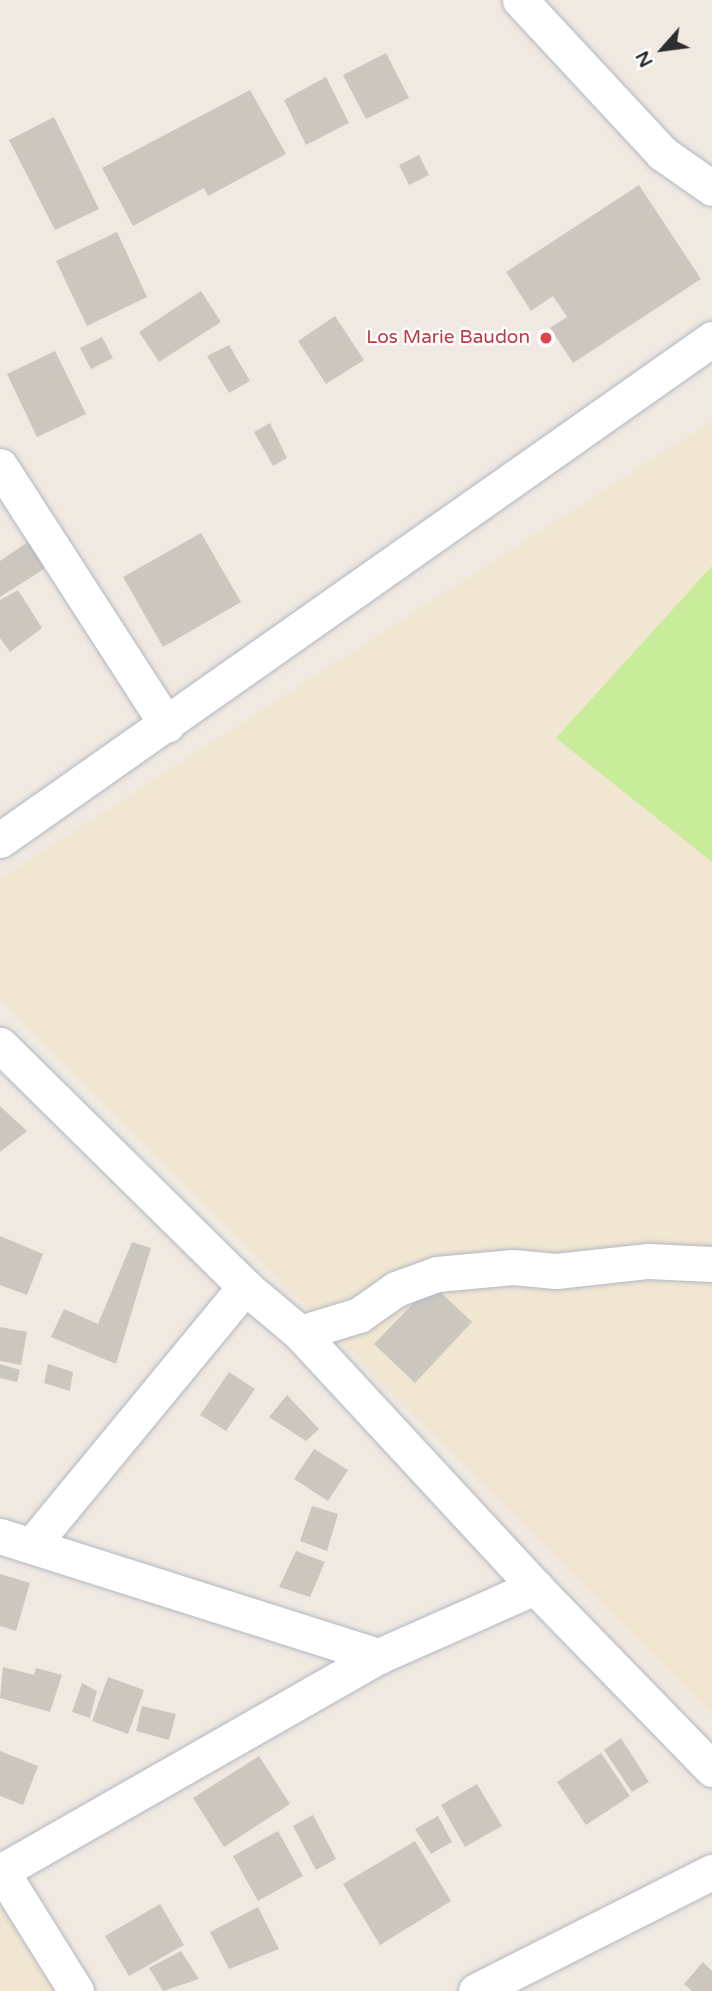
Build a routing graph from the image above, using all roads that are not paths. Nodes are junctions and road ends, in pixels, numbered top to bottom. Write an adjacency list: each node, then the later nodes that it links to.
1 (520, 0): 2 (street)
2 (712, 188)
3 (712, 339): 5 (street)
4 (0, 466): 5 (street)
5 (167, 725): 6 (street)
6 (0, 839)
7 (0, 1045): 9 (street)
8 (712, 1264): 10 (street)
9 (245, 1287): 10 (street); 11 (street)
10 (300, 1334): 12 (street)
11 (16, 1540): 13 (street)
12 (535, 1587): 13 (street); 14 (street)
13 (379, 1656): 15 (street)
14 (712, 1769)
15 (1, 1872): 18 (street)
16 (712, 1872): 17 (street)
17 (486, 1989)
18 (76, 1991)

